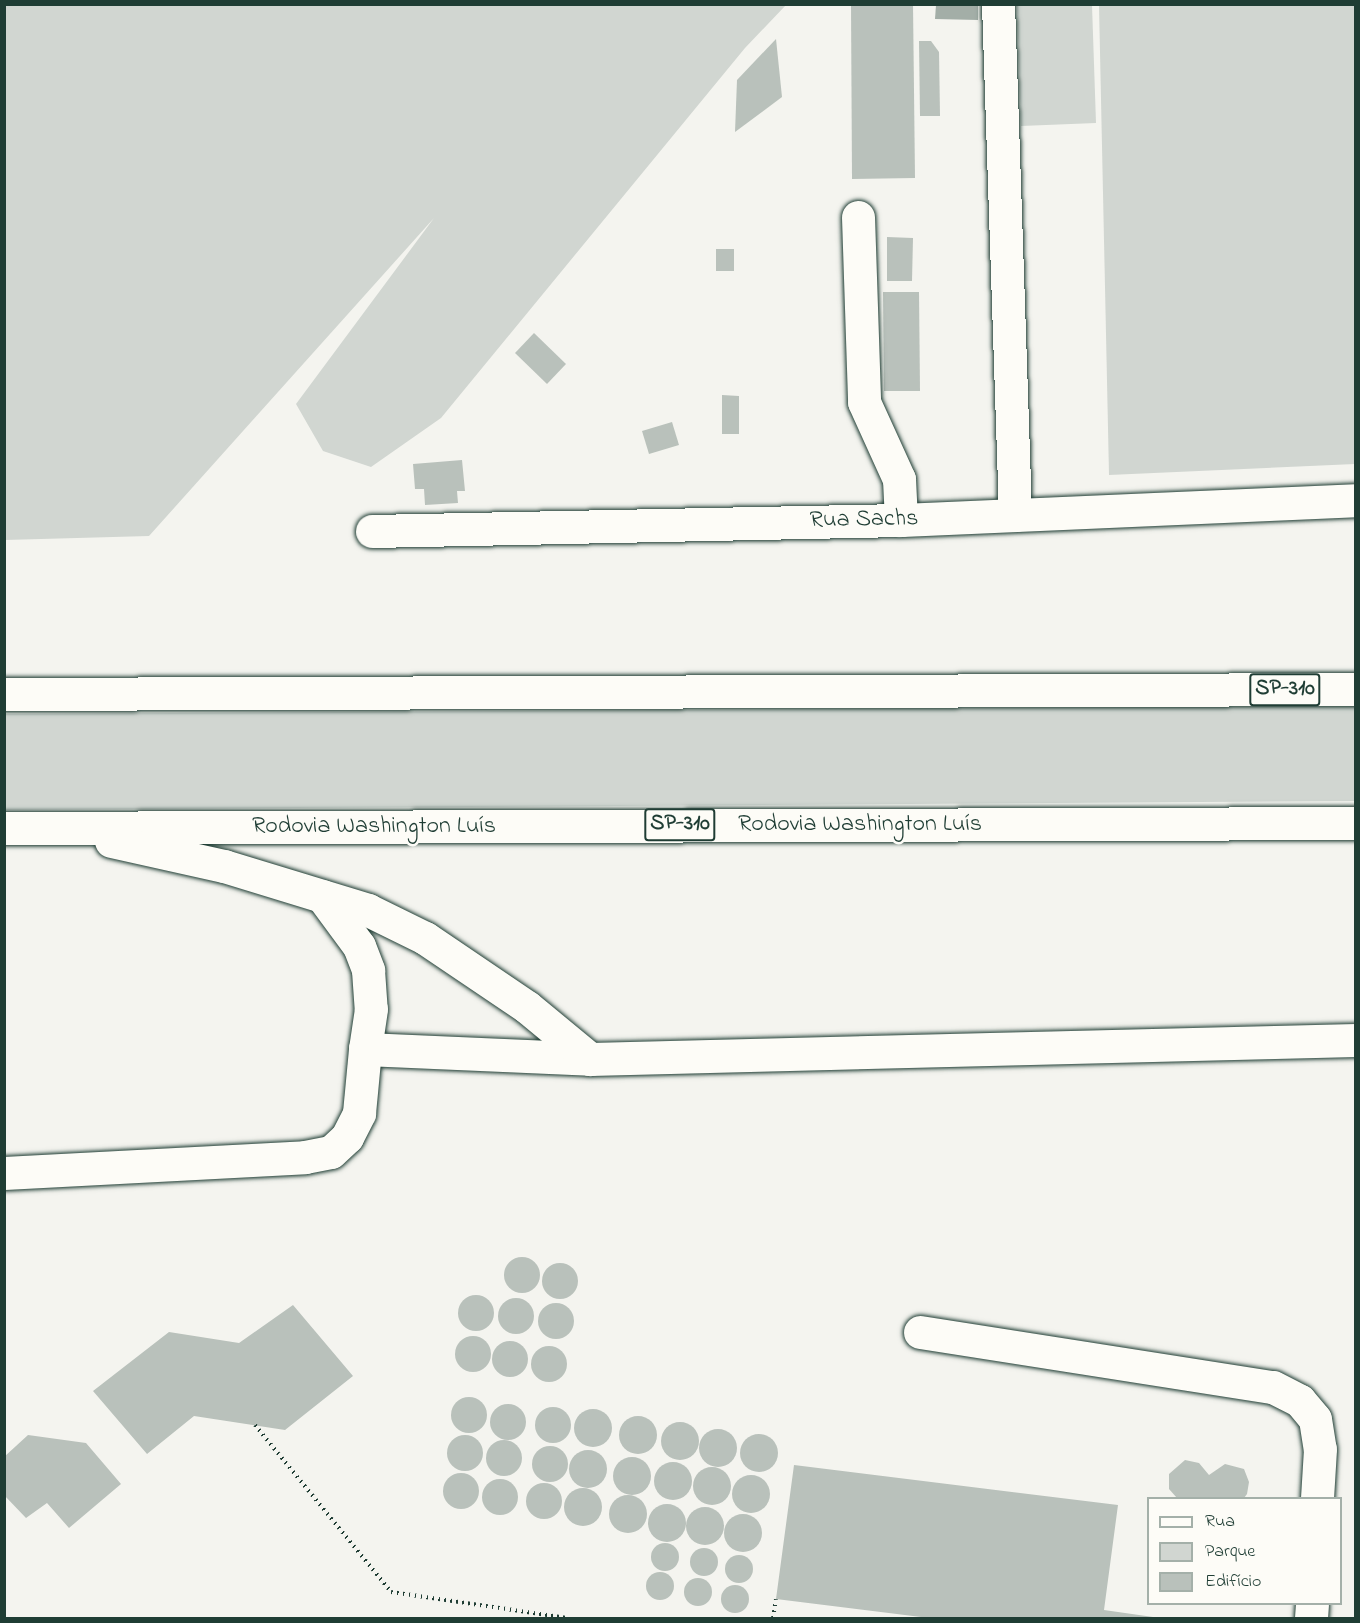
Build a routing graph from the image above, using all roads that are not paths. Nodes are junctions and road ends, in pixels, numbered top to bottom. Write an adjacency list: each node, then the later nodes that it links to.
1 (998, 4): 4 (main road)
2 (858, 217): 5 (main road)
3 (1356, 500): 4 (main road, Rua Sachs)
4 (1014, 515): 5 (main road, Rua Sachs)
5 (901, 520): 6 (main road, Rua Sachs)
6 (372, 531)
7 (1356, 677): 9 (main road)
8 (1356, 689): 9 (main road, SP-310)
9 (1215, 690): 10 (main road, SP-310)
10 (4, 694)
11 (1356, 823): 12 (main road, Rodovia Washington Luís / SP-310)
12 (1195, 824): 14 (main road, Rodovia Washington Luís / SP-310); 15 (main road)
13 (4, 828): 14 (main road, Rodovia Washington Luís / SP-310)
14 (53, 829): 16 (main road)
15 (1356, 832)
16 (322, 896): 18 (main road); 19 (main road)
17 (1356, 1040): 19 (main road)
18 (365, 1049): 19 (main road); 20 (main road)
19 (590, 1059)
20 (4, 1173)
21 (920, 1332): 22 (main road)
22 (1317, 1497)

